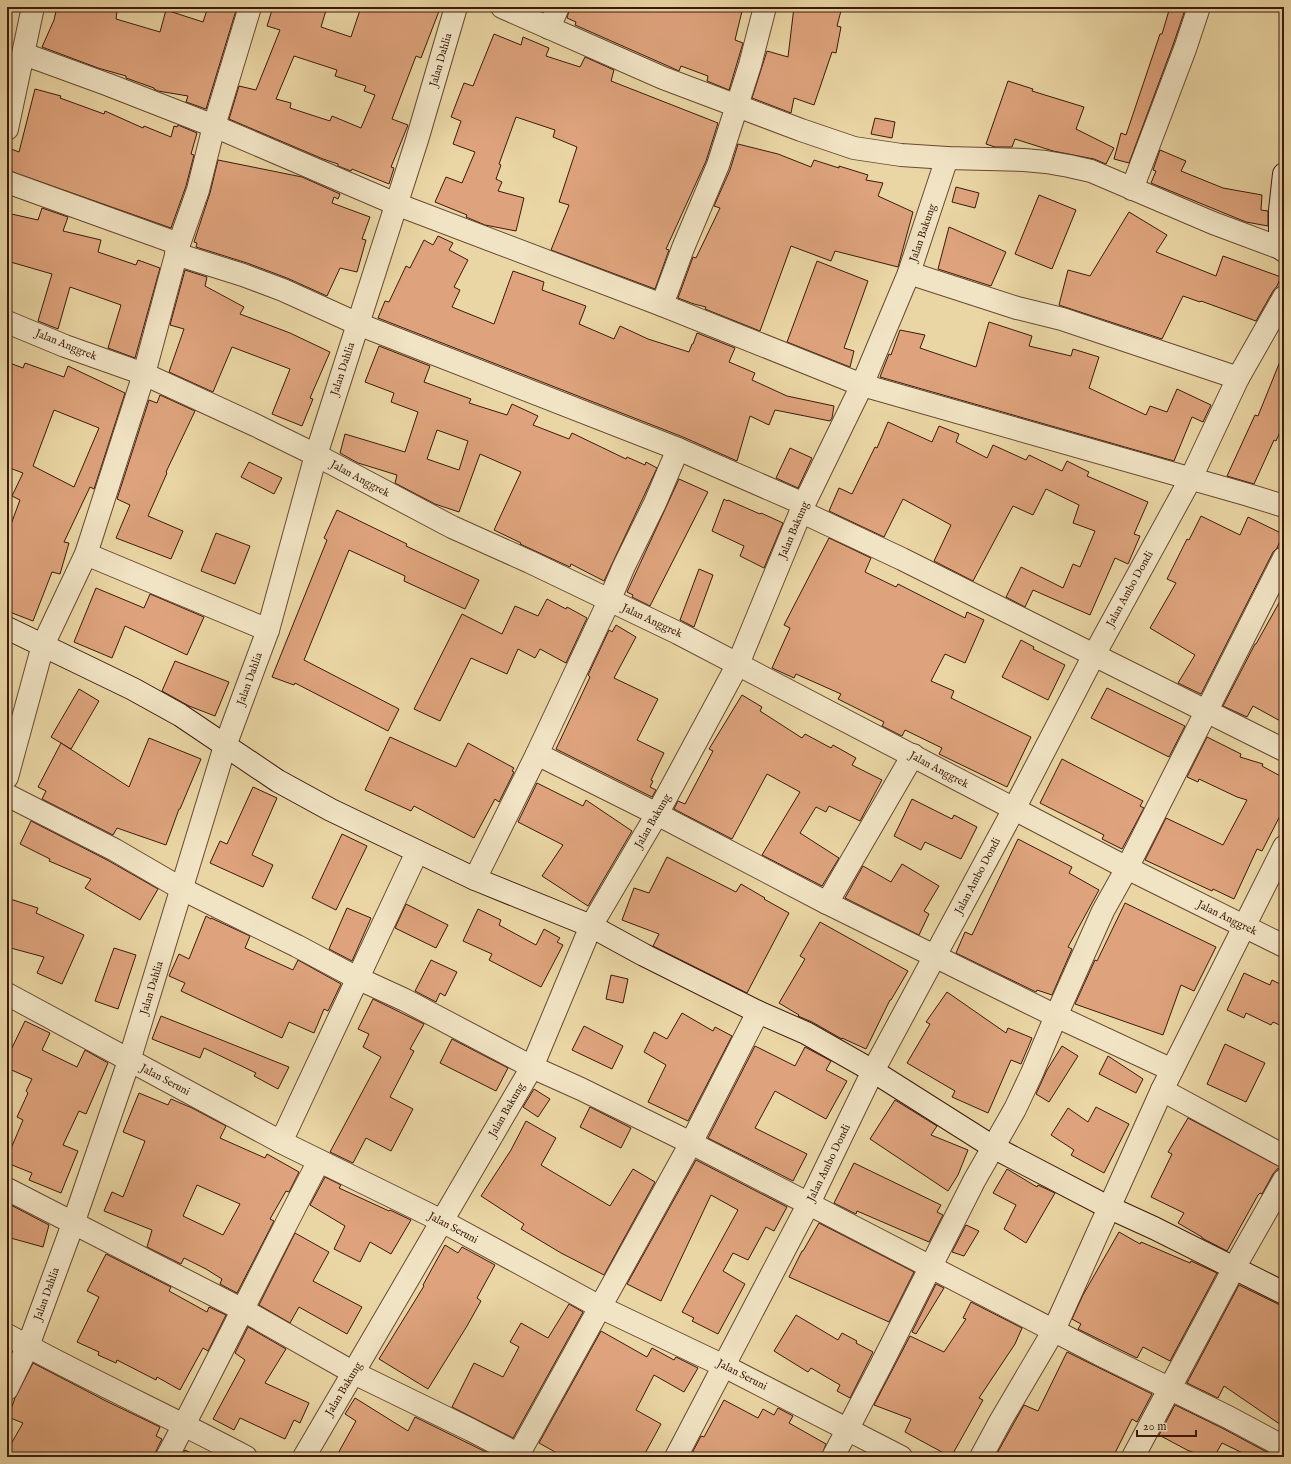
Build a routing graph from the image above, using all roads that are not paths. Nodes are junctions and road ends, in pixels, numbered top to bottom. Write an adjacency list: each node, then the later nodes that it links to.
1 (33, 7): 9 (street)
2 (250, 7): 11 (street)
3 (456, 7): 17 (street, Jalan Dahlia)
4 (502, 7): 8 (street)
5 (558, 7): 8 (street)
6 (765, 7): 10 (street)
7 (1199, 7): 16 (street)
8 (549, 28): 10 (street)
9 (24, 54): 11 (street); 12 (street)
10 (736, 105): 13 (street); 22 (street)
11 (214, 126): 17 (street); 18 (street)
12 (7, 129)
13 (947, 158): 16 (street); 20 (street, Jalan Bakung)
14 (1284, 174): 19 (street)
15 (7, 182): 18 (street)
16 (1132, 189): 19 (street)
17 (396, 204): 22 (street); 24 (street, Jalan Dahlia)
18 (177, 249): 24 (street); 25 (street)
19 (1282, 250)
20 (909, 273): 26 (street); 27 (street, Jalan Bakung)
21 (1284, 297): 26 (street, Jalan Ambo Dondi)
22 (662, 305): 27 (street)
23 (7, 322): 25 (street, Jalan Anggrek)
24 (358, 324): 28 (street); 29 (street, Jalan Dahlia)
25 (144, 374): 29 (street, Jalan Anggrek); 33 (street)
26 (1238, 378): 30 (street, Jalan Ambo Dondi)
27 (862, 385): 30 (street); 32 (street, Jalan Bakung)
28 (678, 449): 32 (street); 35 (street)
29 (316, 455): 35 (street, Jalan Anggrek); 37 (street, Jalan Dahlia)
30 (1190, 478): 31 (street); 39 (street, Jalan Ambo Dondi)
31 (1284, 506)
32 (803, 508): 39 (street); 40 (street, Jalan Bakung)
33 (86, 554): 37 (street); 38 (street)
34 (1284, 558): 41 (street)
35 (610, 601): 40 (street, Jalan Anggrek); 44 (street)
36 (7, 628): 38 (street)
37 (268, 630): 42 (street, Jalan Dahlia)
38 (43, 645): 42 (street); 46 (street)
39 (1094, 655): 41 (street); 48 (street, Jalan Ambo Dondi)
40 (738, 664): 45 (street, Jalan Anggrek); 49 (street, Jalan Bakung)
41 (1206, 712): 43 (street); 52 (street)
42 (225, 746): 51 (street); 54 (street, Jalan Dahlia)
43 (1284, 750)
44 (537, 754): 49 (street); 53 (street)
45 (913, 755): 48 (street, Jalan Anggrek); 55 (street)
46 (7, 777)
47 (7, 795): 54 (street)
48 (1014, 809): 52 (street, Jalan Anggrek); 59 (street, Jalan Ambo Dondi)
49 (657, 814): 55 (street); 56 (street, Jalan Bakung)
50 (1284, 847): 57 (street)
51 (417, 852): 53 (street); 60 (street)
52 (1127, 868): 57 (street, Jalan Anggrek); 63 (street)
53 (475, 879): 56 (street)
54 (182, 889): 60 (street); 64 (street, Jalan Dahlia)
55 (827, 903): 59 (street)
56 (591, 926): 62 (street); 65 (street, Jalan Bakung)
57 (1244, 926): 58 (street, Jalan Anggrek); 66 (street)
58 (1284, 946)
59 (935, 956): 63 (street); 67 (street, Jalan Ambo Dondi)
60 (357, 978): 65 (street); 69 (street)
61 (7, 994): 64 (street, Jalan Seruni)
62 (758, 1012): 67 (street); 70 (street)
63 (1056, 1016): 66 (street); 71 (street)
64 (129, 1061): 69 (street, Jalan Seruni); 79 (street, Jalan Dahlia)
65 (532, 1067): 70 (street); 78 (street, Jalan Bakung)
66 (1172, 1070): 68 (street)
67 (874, 1071): 71 (street); 76 (street, Jalan Ambo Dondi)
68 (1162, 1090): 72 (street); 77 (street)
69 (281, 1142): 73 (street, Jalan Seruni)
70 (691, 1143): 76 (street); 83 (street)
71 (993, 1147): 77 (street); 80 (street)
72 (1284, 1156)
73 (318, 1161): 78 (street, Jalan Seruni); 84 (street)
74 (1284, 1180): 81 (street)
75 (7, 1189): 79 (street)
76 (809, 1203): 80 (street); 88 (street, Jalan Ambo Dondi)
77 (1108, 1207): 81 (street); 85 (street)
78 (442, 1221): 83 (street, Jalan Seruni); 89 (street, Jalan Bakung)
79 (73, 1224): 84 (street); 87 (street, Jalan Dahlia)
80 (930, 1267): 85 (street); 93 (street)
81 (1234, 1268): 82 (street); 90 (street)
82 (1284, 1293)
83 (600, 1307): 88 (street, Jalan Seruni); 95 (street)
84 (242, 1310): 89 (street); 92 (street)
85 (1054, 1330): 90 (street); 102 (street)
86 (7, 1335): 87 (street)
87 (28, 1346): 91 (street, Jalan Dahlia); 92 (street)
88 (724, 1366): 93 (street, Jalan Seruni); 99 (street, Jalan Ambo Dondi)
89 (354, 1373): 95 (street); 98 (street, Jalan Bakung)
90 (1169, 1388): 94 (street); 103 (street)
91 (7, 1389)
92 (184, 1424): 96 (street); 97 (street)
93 (849, 1429): 100 (street); 101 (street, Jalan Seruni)
94 (1284, 1447)
95 (519, 1456)
96 (167, 1457)
97 (246, 1457)
98 (304, 1457)
99 (676, 1457)
100 (833, 1457)
101 (901, 1457)
102 (981, 1457)
103 (1133, 1457)

